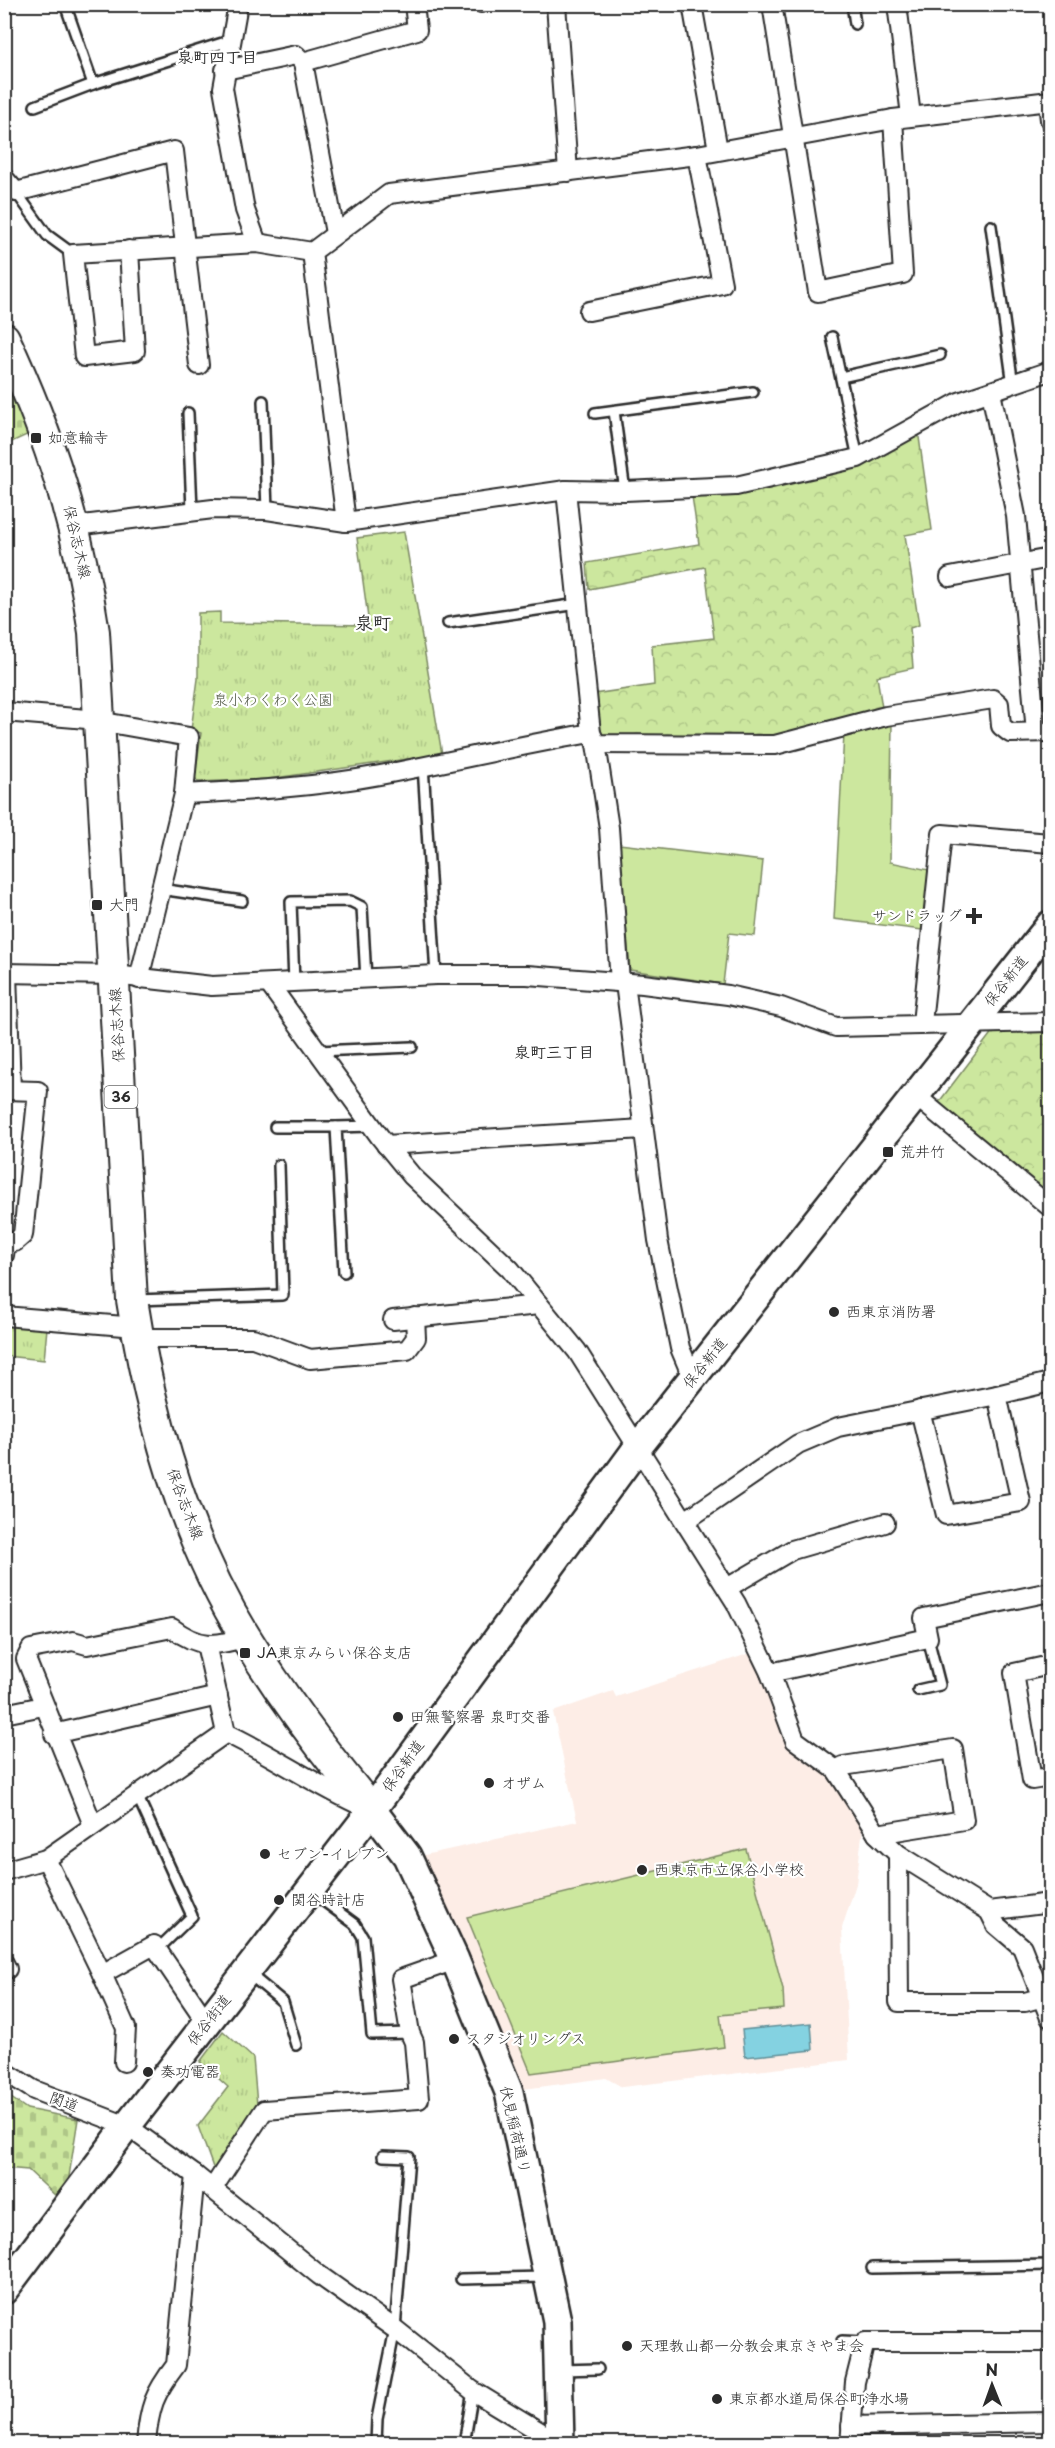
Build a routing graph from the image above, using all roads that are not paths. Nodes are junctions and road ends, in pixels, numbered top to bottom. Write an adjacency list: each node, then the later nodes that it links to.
1 (65, 4): 13 (lane)
2 (238, 4): 10 (street)
3 (414, 4): 11 (street)
4 (556, 4): 22 (street)
5 (692, 4): 20 (street)
6 (772, 4): 19 (street)
7 (852, 4): 9 (lane)
8 (897, 4): 16 (street)
9 (855, 24)
10 (233, 40): 12 (street); 13 (lane)
11 (303, 62): 12 (street); 25 (street)
12 (225, 70): 26 (street)
13 (93, 84): 15 (lane)
14 (1049, 102): 16 (street); 18 (street)
15 (35, 106)
16 (911, 116): 17 (street)
17 (893, 119): 19 (street); 19 (street)
18 (1050, 120)
19 (792, 138): 20 (street)
20 (718, 150): 21 (street)
21 (697, 155): 22 (street); 31 (street)
22 (568, 172): 25 (street)
23 (10, 185): 27 (street); 30 (lane)
24 (991, 226): 38 (lane)
25 (336, 232): 29 (street)
26 (257, 243): 27 (street); 29 (street)
27 (186, 246): 28 (street); 35 (street)
28 (129, 250): 30 (street); 30 (street)
29 (312, 252): 50 (street)
30 (73, 254)
31 (589, 311)
32 (832, 337): 37 (lane)
33 (4, 338): 51 (main road, 保谷志木線 / 36)
34 (940, 355): 37 (lane)
35 (200, 365)
36 (1050, 371): 38 (street)
37 (841, 377): 45 (lane)
38 (1013, 385): 40 (street)
39 (753, 392): 42 (lane)
40 (991, 392): 45 (street); 53 (street)
41 (263, 401): 49 (lane)
42 (614, 411): 43 (lane); 47 (lane)
43 (595, 413)
44 (188, 414): 48 (lane)
45 (858, 458): 47 (street)
46 (566, 490): 47 (street); 50 (street); 55 (street)
47 (625, 491)
48 (192, 510): 49 (street); 51 (street)
49 (267, 510): 50 (street)
50 (346, 522)
51 (75, 526): 58 (main road, 保谷志木線 / 36)
52 (1050, 558): 53 (street)
53 (1021, 563): 54 (street); 59 (street)
54 (950, 577)
55 (578, 604): 56 (lane); 60 (street)
56 (448, 623)
57 (4, 712): 58 (street)
58 (101, 723): 62 (street); 69 (main road, 保谷志木線 / 36)
59 (1043, 732): 60 (street)
60 (593, 739): 61 (street); 72 (street)
61 (423, 765): 62 (street); 68 (lane)
62 (184, 794): 64 (street)
63 (1050, 843): 76 (street)
64 (160, 889): 65 (lane); 69 (street)
65 (242, 901)
66 (1050, 925): 74 (main road, 保谷新道)
67 (6, 973): 69 (street); 79 (street)
68 (436, 975): 70 (street); 72 (street)
69 (127, 977): 73 (street); 94 (main road, 保谷志木線 / 36)
70 (366, 979): 71 (street); 71 (lane)
71 (294, 982): 73 (street)
72 (623, 982): 76 (street); 84 (street)
73 (269, 984): 78 (street)
74 (973, 1022): 75 (street); 76 (street); 80 (main road, 保谷新道)
75 (1050, 1022)
76 (922, 1023)
77 (412, 1047): 78 (lane)
78 (318, 1051): 81 (street)
79 (8, 1090): 88 (street)
80 (917, 1097): 87 (street); 95 (main road, 保谷新道)
81 (373, 1126): 83 (lane); 85 (street)
82 (275, 1127): 83 (lane)
83 (336, 1127): 89 (lane)
84 (643, 1129): 85 (street); 95 (street)
85 (386, 1145): 90 (street)
86 (279, 1165): 94 (lane)
87 (1050, 1207)
88 (5, 1246)
89 (344, 1272)
90 (539, 1305): 92 (street); 99 (street)
91 (4, 1316): 94 (street)
92 (415, 1317): 93 (street); 94 (street)
93 (393, 1320)
94 (135, 1322): 104 (main road, 保谷志木線 / 36)
95 (693, 1379): 99 (main road, 保谷新道)
96 (1050, 1382): 97 (street)
97 (997, 1395): 98 (street); 98 (street)
98 (920, 1410): 100 (street)
99 (638, 1447): 100 (street); 118 (main road, 保谷新道)
100 (685, 1521): 102 (street)
101 (885, 1523): 102 (street)
102 (727, 1588): 108 (street)
103 (1050, 1592): 105 (street)
104 (246, 1637): 106 (street); 118 (main road, 保谷志木線 / 36)
105 (928, 1638): 108 (street); 109 (lane)
106 (206, 1644): 110 (street); 111 (street)
107 (1050, 1665): 116 (street)
108 (770, 1673): 115 (street)
109 (918, 1690)
110 (218, 1696): 113 (street); 114 (street)
111 (43, 1706): 112 (street); 114 (street)
112 (4, 1714)
113 (226, 1733): 117 (street); 118 (street)
114 (54, 1734): 119 (street)
115 (836, 1770): 120 (street); 120 (street)
116 (1050, 1777)
117 (137, 1795): 119 (street); 127 (lane)
118 (372, 1810): 124 (main road, 保谷街道); 128 (main road, 伏見稲荷通り)
119 (93, 1825): 122 (street)
120 (877, 1834): 121 (street)
121 (898, 1854): 126 (street); 131 (street)
122 (46, 1859): 123 (street); 130 (street)
123 (4, 1871)
124 (308, 1890): 129 (main road, 保谷街道); 134 (lane)
125 (1050, 1903): 126 (street)
126 (989, 1911): 131 (street)
127 (157, 1950): 130 (street); 133 (street)
128 (455, 1960): 134 (street); 145 (main road, 伏見稲荷通り)
129 (246, 1971): 133 (main road, 保谷街道); 135 (lane)
130 (102, 1974): 136 (street)
131 (1046, 1996): 132 (street)
132 (1050, 2018)
133 (207, 2023): 138 (main road, 保谷街道)
134 (410, 2033): 141 (street)
135 (296, 2045)
136 (124, 2062)
137 (4, 2071): 138 (street, 関道)
138 (127, 2126): 140 (street, 関道); 142 (main road, 保谷街道)
139 (383, 2156): 148 (lane)
140 (195, 2175): 141 (street, 関道); 158 (street)
141 (213, 2188): 148 (street, 関道)
142 (15, 2263): 147 (main road, 保谷街道)
143 (1050, 2265): 144 (lane)
144 (872, 2268)
145 (546, 2277): 146 (lane); 153 (main road, 伏見稲荷通り)
146 (461, 2279)
147 (4, 2290)
148 (395, 2329): 154 (street, 関道); 159 (lane)
149 (842, 2341): 150 (lane)
150 (865, 2342): 151 (street); 156 (street)
151 (1050, 2342)
152 (598, 2369): 153 (lane)
153 (559, 2370): 157 (main road, 伏見稲荷通り)
154 (473, 2391): 157 (street, 関道); 160 (lane)
155 (1050, 2422): 156 (street)
156 (851, 2435)
157 (553, 2441)
158 (146, 2444)
159 (376, 2444)
160 (465, 2444)

